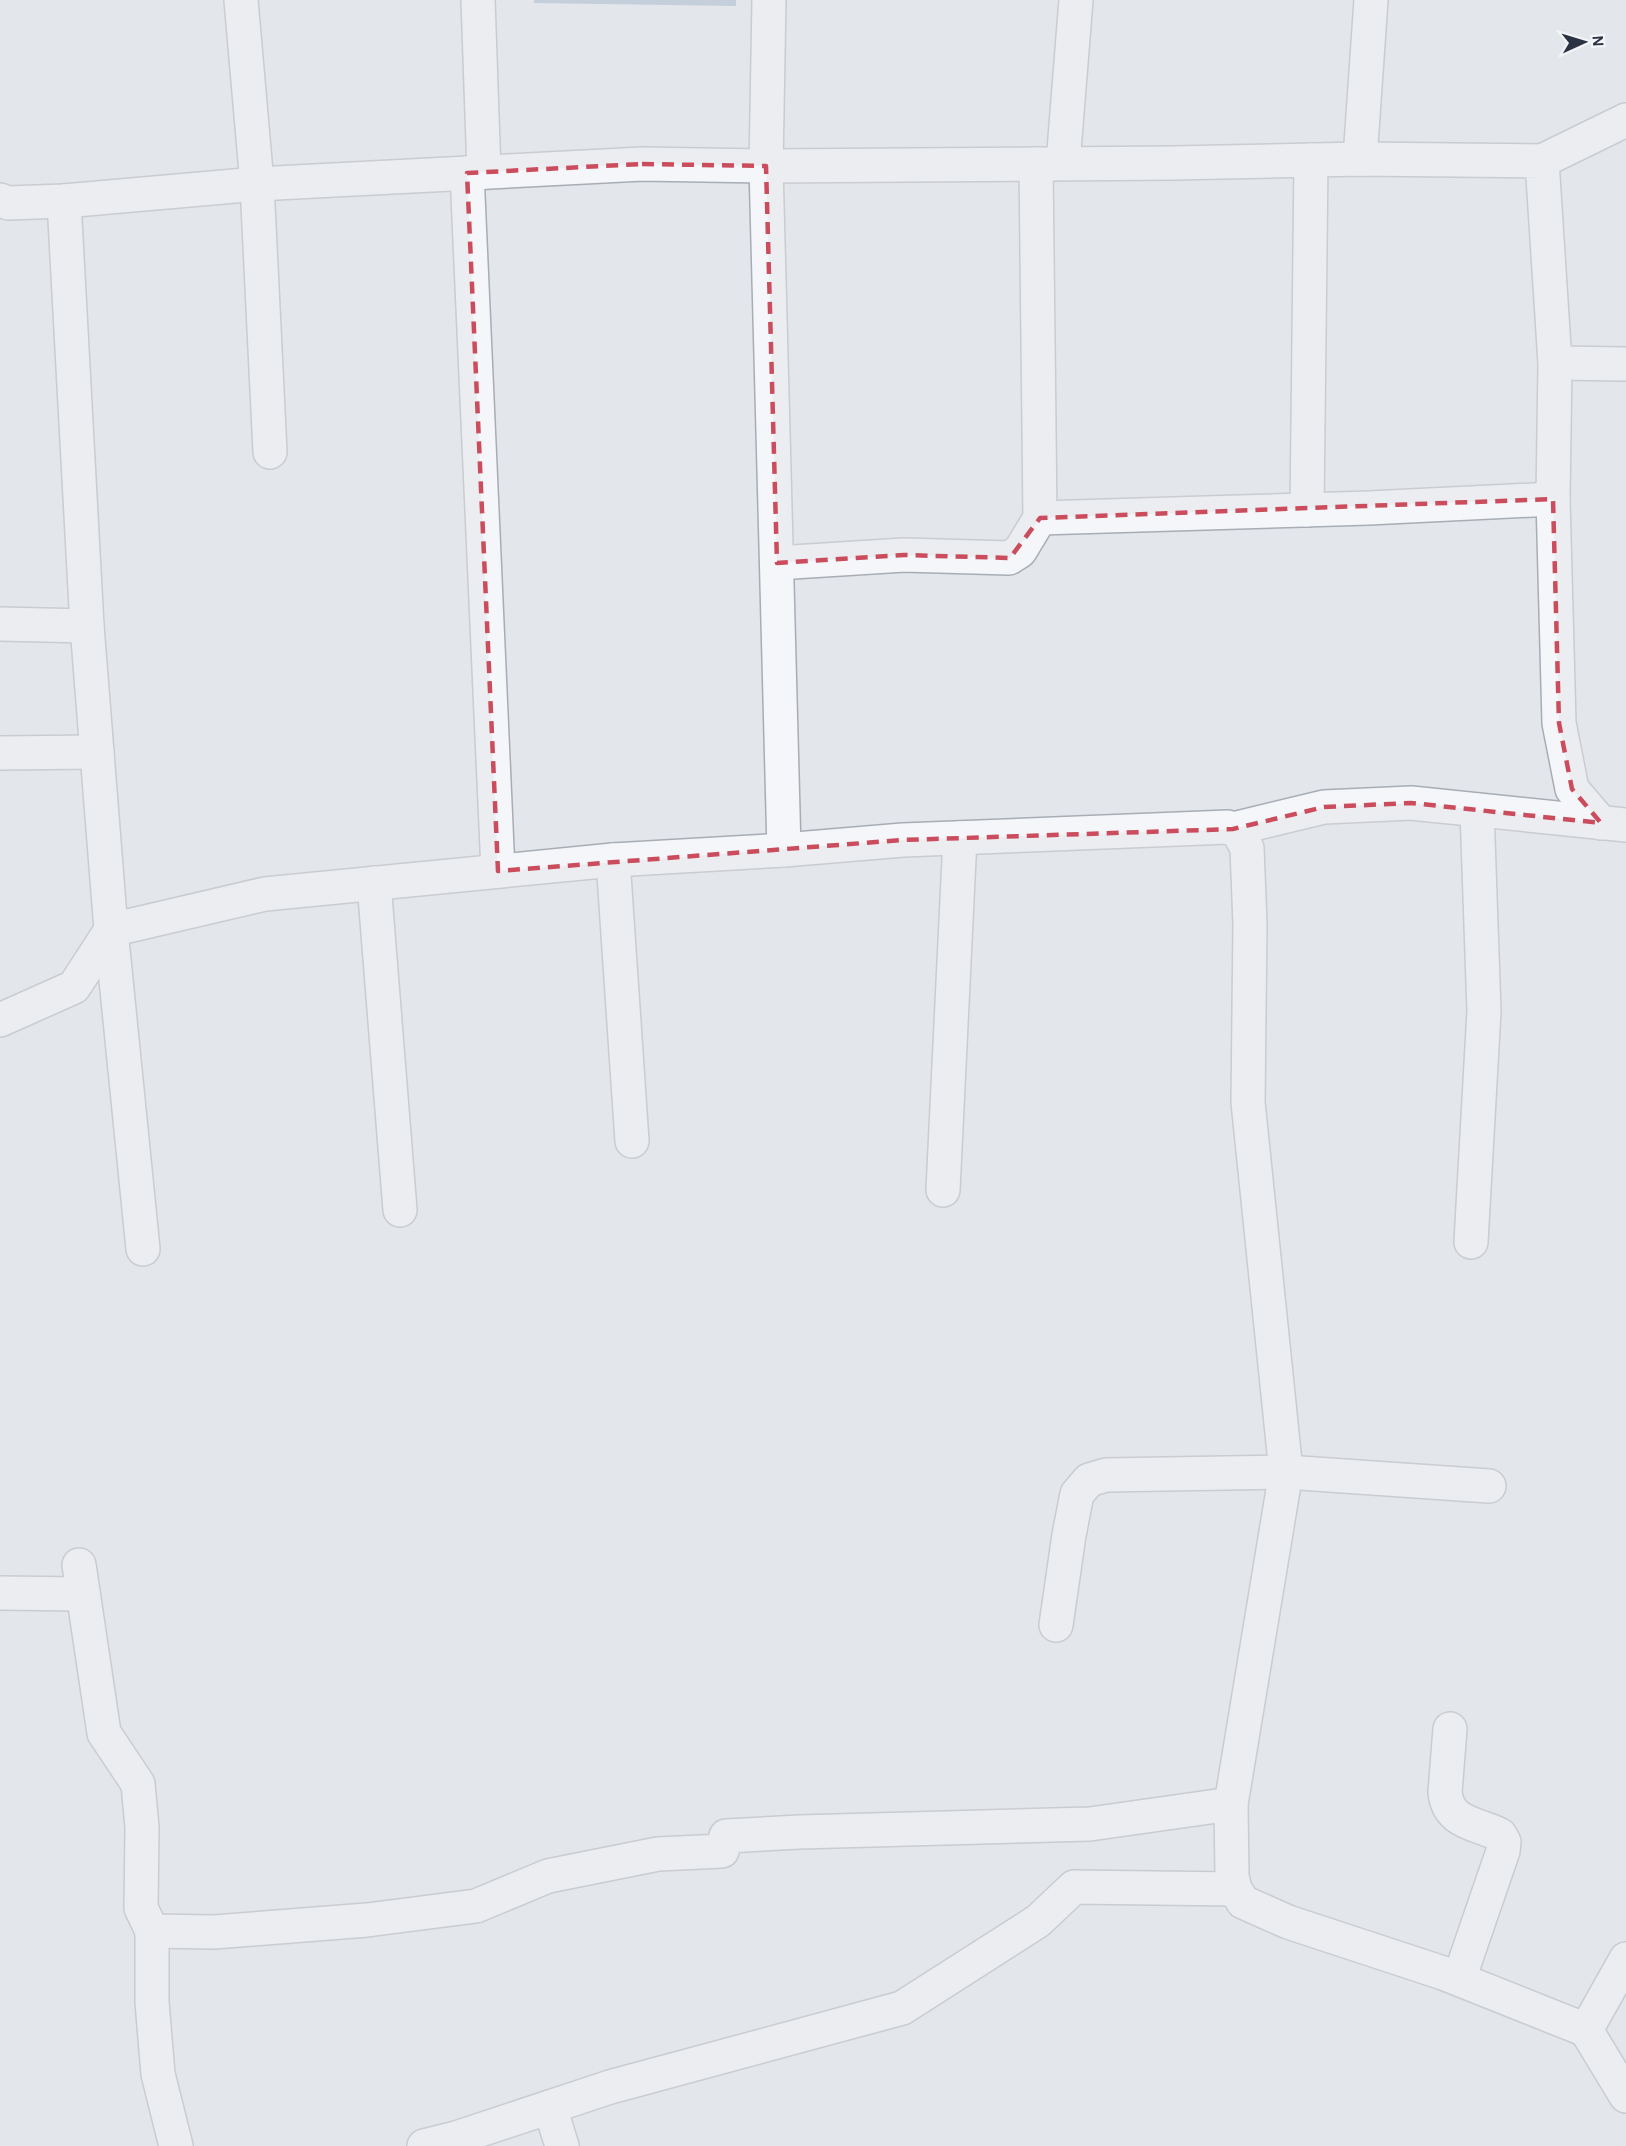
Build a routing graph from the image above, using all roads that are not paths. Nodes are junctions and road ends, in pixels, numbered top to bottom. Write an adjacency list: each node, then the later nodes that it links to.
1 (241, 0): 13 (street)
2 (478, 0): 12 (street)
3 (770, 0): 11 (street)
4 (1076, 0): 10 (street)
5 (1371, 0): 7 (street)
6 (1626, 120): 9 (street)
7 (1360, 159): 8 (street); 9 (street)
8 (1311, 160): 10 (street); 20 (street)
9 (1542, 161): 16 (street)
10 (1050, 164): 11 (street); 21 (street)
11 (766, 166): 12 (street); 22 (street)
12 (476, 172): 13 (street); 33 (street)
13 (256, 184): 15 (street); 18 (street)
14 (0, 200): 15 (street)
15 (64, 201): 24 (street)
16 (1555, 363): 17 (street); 19 (street)
17 (1626, 364)
18 (270, 452)
19 (1553, 499): 20 (street); 28 (street)
20 (1307, 510): 21 (street)
21 (1040, 518): 22 (street)
22 (777, 563): 31 (street)
23 (0, 624): 24 (street)
24 (87, 626): 25 (street)
25 (97, 752): 26 (street); 35 (street)
26 (0, 753)
27 (1477, 810): 28 (street); 29 (street); 40 (street)
28 (1613, 824)
29 (1233, 828): 30 (street); 42 (street)
30 (960, 838): 31 (street); 38 (street)
31 (784, 850): 32 (street)
32 (613, 860): 33 (street); 37 (street)
33 (498, 871): 34 (street)
34 (374, 883): 35 (street); 39 (street)
35 (111, 930): 36 (street); 41 (street)
36 (0, 1020)
37 (632, 1141)
38 (943, 1190)
39 (400, 1210)
40 (1471, 1242)
41 (143, 1249)
42 (1286, 1472): 43 (street); 45 (street); 47 (street)
43 (1489, 1486)
44 (0, 1593): 49 (street)
45 (1056, 1625)
46 (1450, 1729): 51 (street)
47 (1231, 1804): 48 (street); 49 (street)
48 (1235, 1888): 51 (street); 54 (street)
49 (152, 1931): 55 (street)
50 (1626, 1959): 52 (street)
51 (1459, 1979): 52 (street)
52 (1586, 2030): 53 (street)
53 (1626, 2096)
54 (550, 2107): 56 (street); 57 (street)
55 (176, 2146)
56 (424, 2146)
57 (562, 2146)

